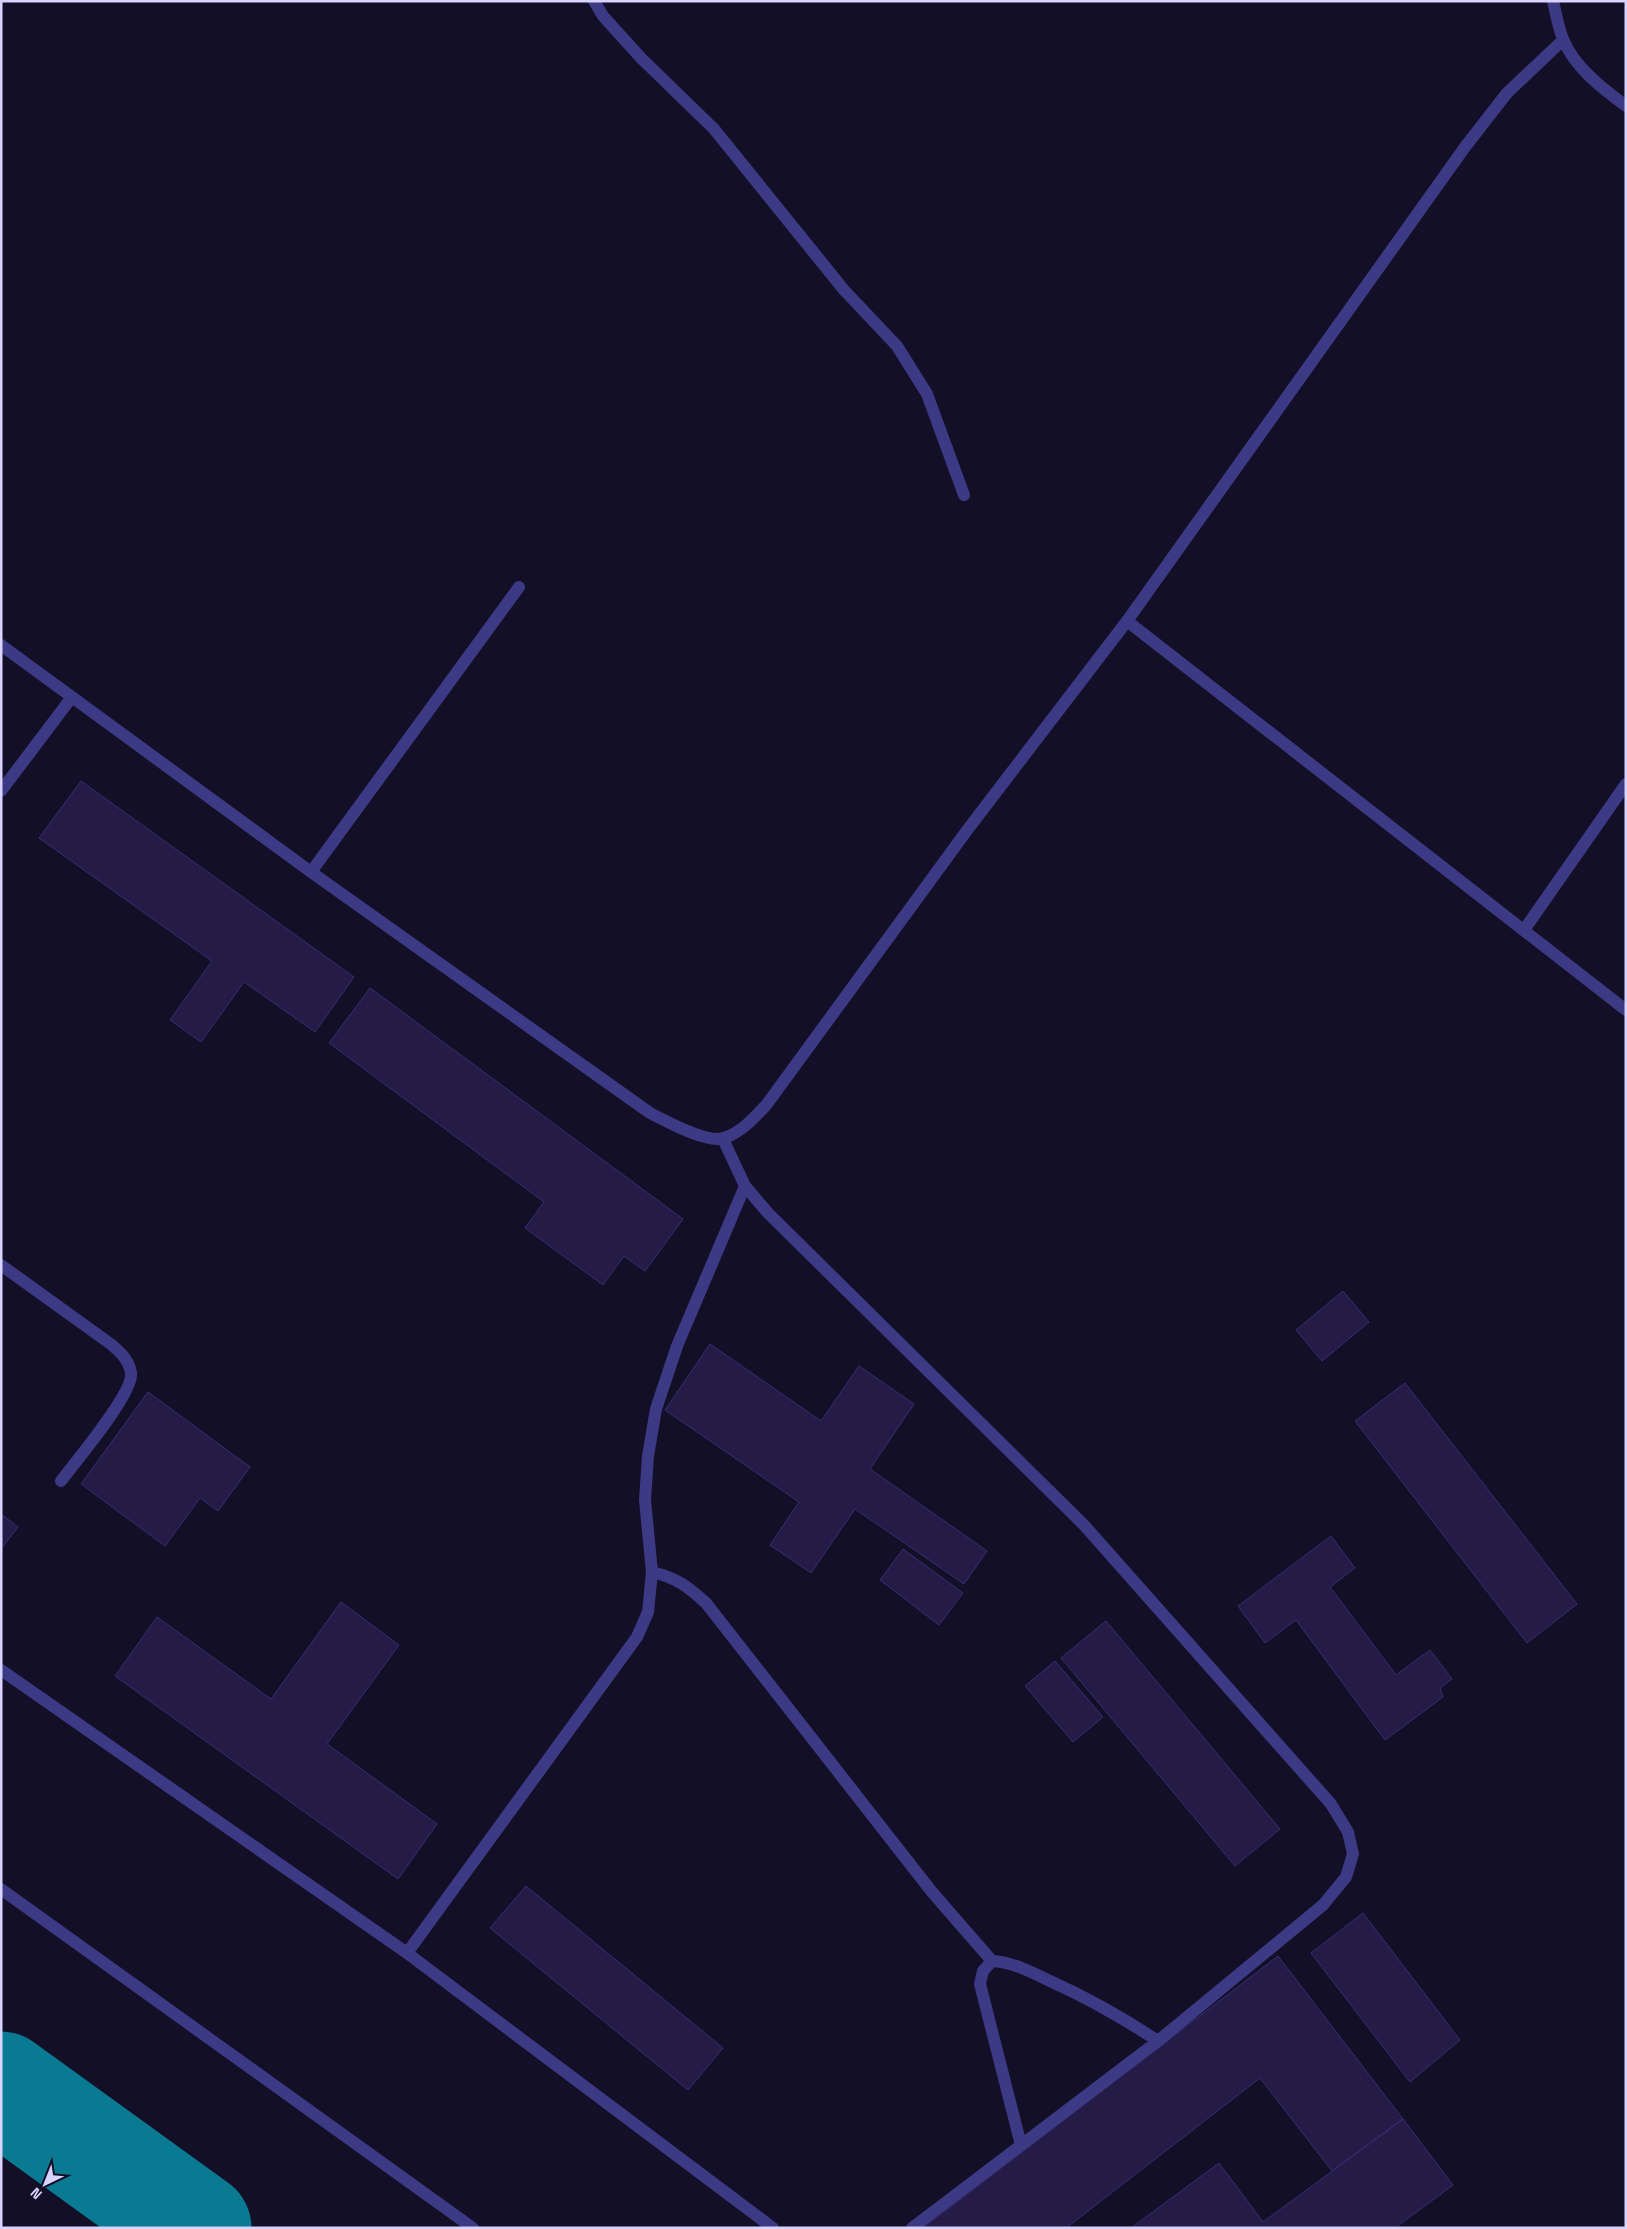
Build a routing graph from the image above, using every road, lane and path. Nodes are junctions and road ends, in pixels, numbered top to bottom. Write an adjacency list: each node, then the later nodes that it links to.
1 (594, 1): 5 (lane)
2 (1554, 1): 3 (lane)
3 (1563, 40): 4 (lane); 7 (lane)
4 (1626, 106)
5 (964, 495)
6 (519, 588): 12 (lane)
7 (1127, 621): 13 (lane); 15 (lane)
8 (1, 646): 9 (lane)
9 (72, 697): 11 (lane); 12 (lane)
10 (1626, 784): 13 (lane)
11 (1, 791)
12 (311, 872): 15 (lane)
13 (1524, 930): 14 (lane)
14 (1626, 1010)
15 (723, 1139): 16 (lane)
16 (745, 1186): 19 (lane); 24 (lane)
17 (1, 1265): 18 (lane)
18 (61, 1481)
19 (652, 1572): 22 (lane); 23 (lane)
20 (1, 1670): 22 (lane)
21 (1, 1889): 26 (lane)
22 (407, 1954): 27 (lane)
23 (992, 1961): 24 (lane); 25 (lane)
24 (1158, 2041): 25 (lane)
25 (1021, 2144): 28 (lane)
26 (473, 2228)
27 (773, 2228)
28 (912, 2228)

